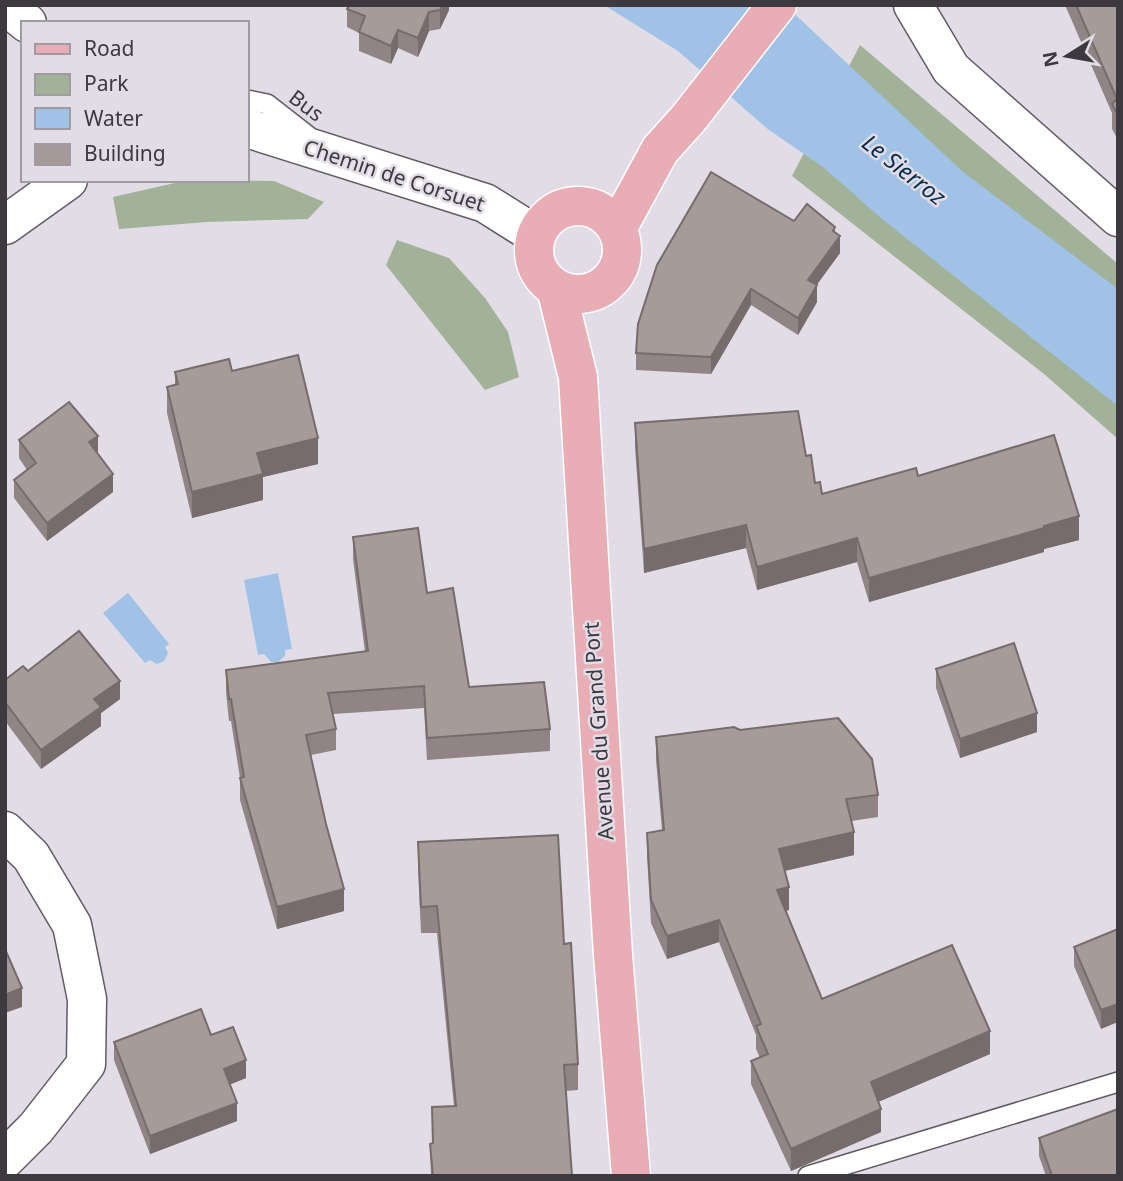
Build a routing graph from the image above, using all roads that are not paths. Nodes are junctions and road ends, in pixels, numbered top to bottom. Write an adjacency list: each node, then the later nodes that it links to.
1 (5, 5): 4 (street)
2 (777, 5): 9 (main road)
3 (913, 5): 11 (street)
4 (25, 21)
5 (248, 100): 8 (lane, Bus)
6 (248, 128): 8 (street, Chemin de Corsuet)
7 (248, 149): 8 (lane, Bus)
8 (317, 150): 12 (street, Chemin de Corsuet)
9 (660, 150): 12 (main road); 14 (main road)
10 (65, 182): 13 (street)
11 (1118, 217)
12 (558, 218): 14 (main road); 15 (main road)
13 (5, 225)
14 (617, 229): 16 (main road)
15 (556, 288): 16 (main road); 17 (main road, Avenue du Grand Port)
16 (594, 291): 17 (main road)
17 (578, 377): 21 (main road, Avenue du Grand Port)
18 (5, 831): 20 (street)
19 (1118, 1082): 22 (lane)
20 (5, 1159)
21 (631, 1176)
22 (808, 1176)

